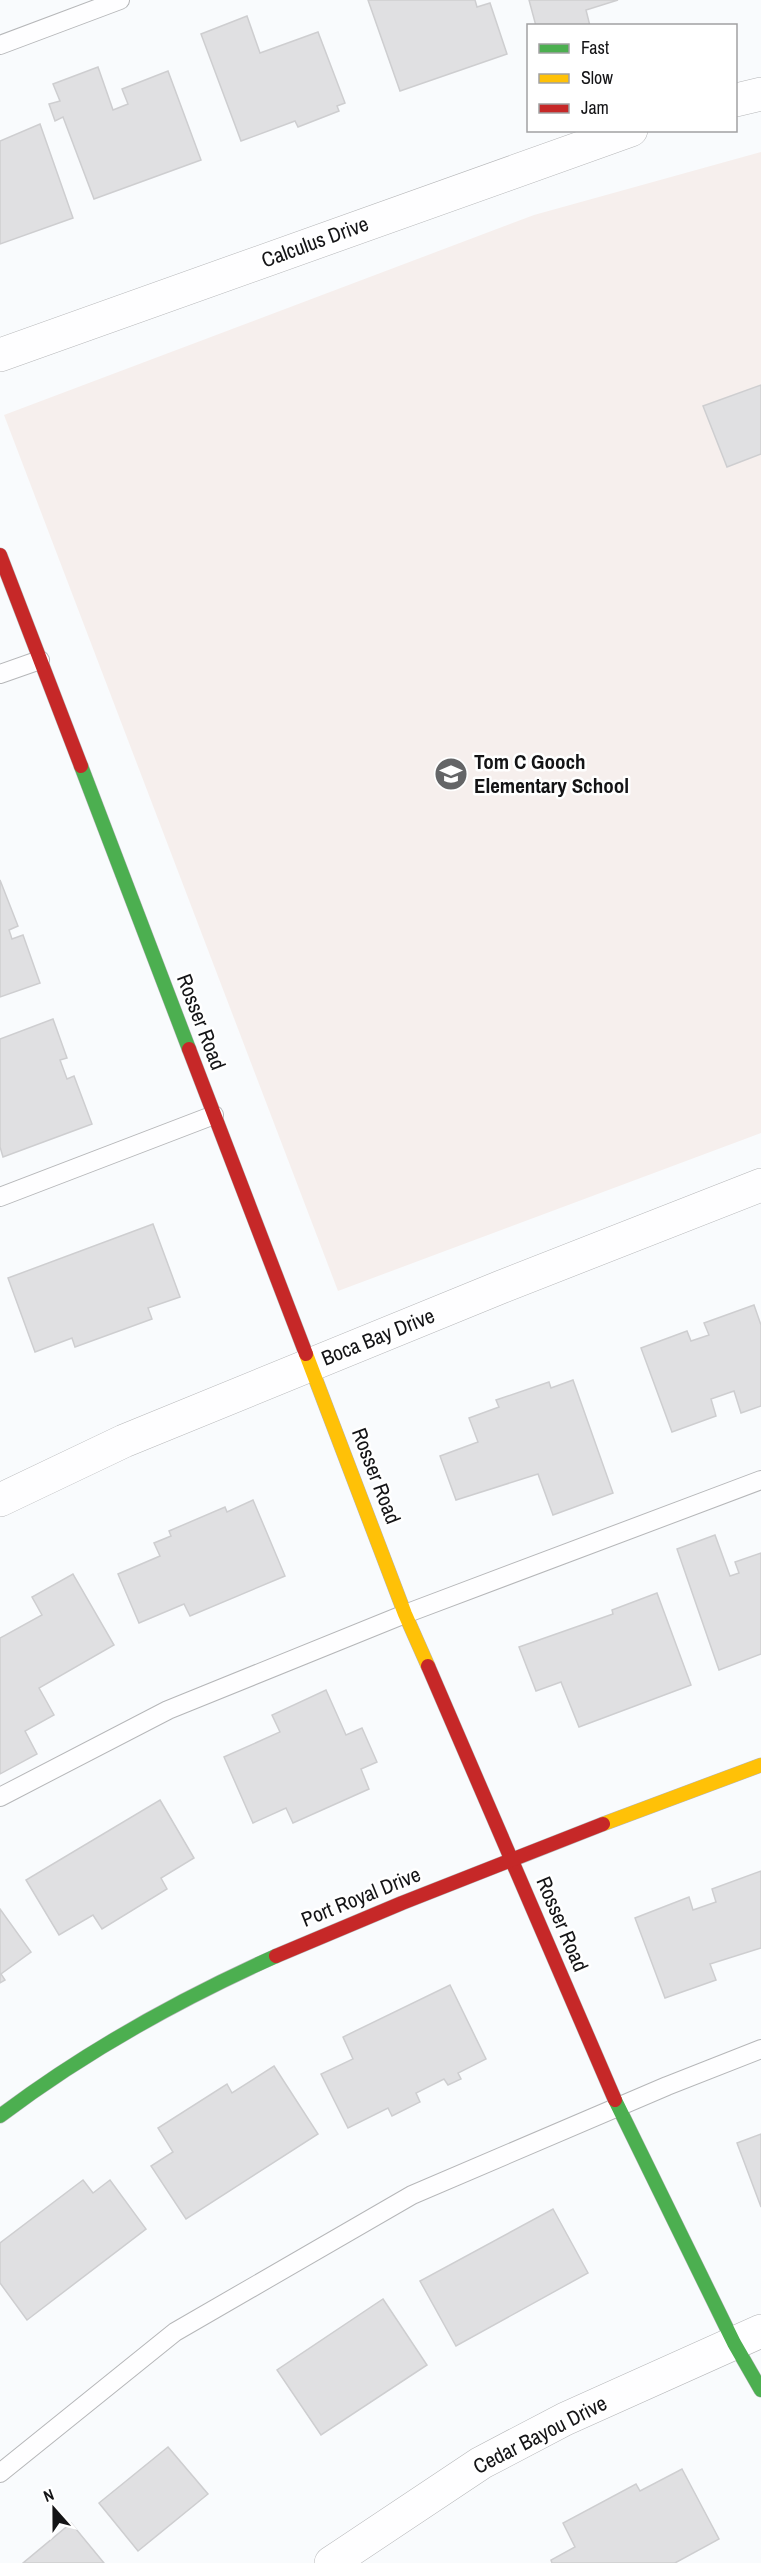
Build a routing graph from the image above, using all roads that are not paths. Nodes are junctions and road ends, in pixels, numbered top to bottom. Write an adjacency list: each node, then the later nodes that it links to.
1 (120, 0): 2 (lane)
2 (0, 45)
3 (761, 94): 4 (street)
4 (737, 100)
5 (625, 132): 6 (street, Calculus Drive)
6 (0, 355)
7 (0, 555): 8 (street, Rosser Road)
8 (40, 660): 9 (lane); 10 (street, Rosser Road)
9 (0, 674)
10 (214, 1115): 12 (lane); 13 (street, Rosser Road)
11 (761, 1185): 13 (street, Boca Bay Drive)
12 (0, 1197)
13 (311, 1364): 15 (street, Boca Bay Drive); 16 (street, Rosser Road)
14 (761, 1480): 16 (lane)
15 (0, 1500)
16 (405, 1614): 18 (lane); 19 (street, Rosser Road)
17 (761, 1765): 19 (street, Port Royal Drive)
18 (0, 1797)
19 (511, 1860): 21 (street, Rosser Road); 22 (street, Port Royal Drive)
20 (761, 2049): 21 (lane)
21 (618, 2107): 23 (street, Rosser Road); 25 (lane)
22 (0, 2116)
23 (748, 2337): 24 (street, Rosser Road); 26 (street, Cedar Bayou Drive)
24 (761, 2391)
25 (0, 2473)
26 (331, 2563)

